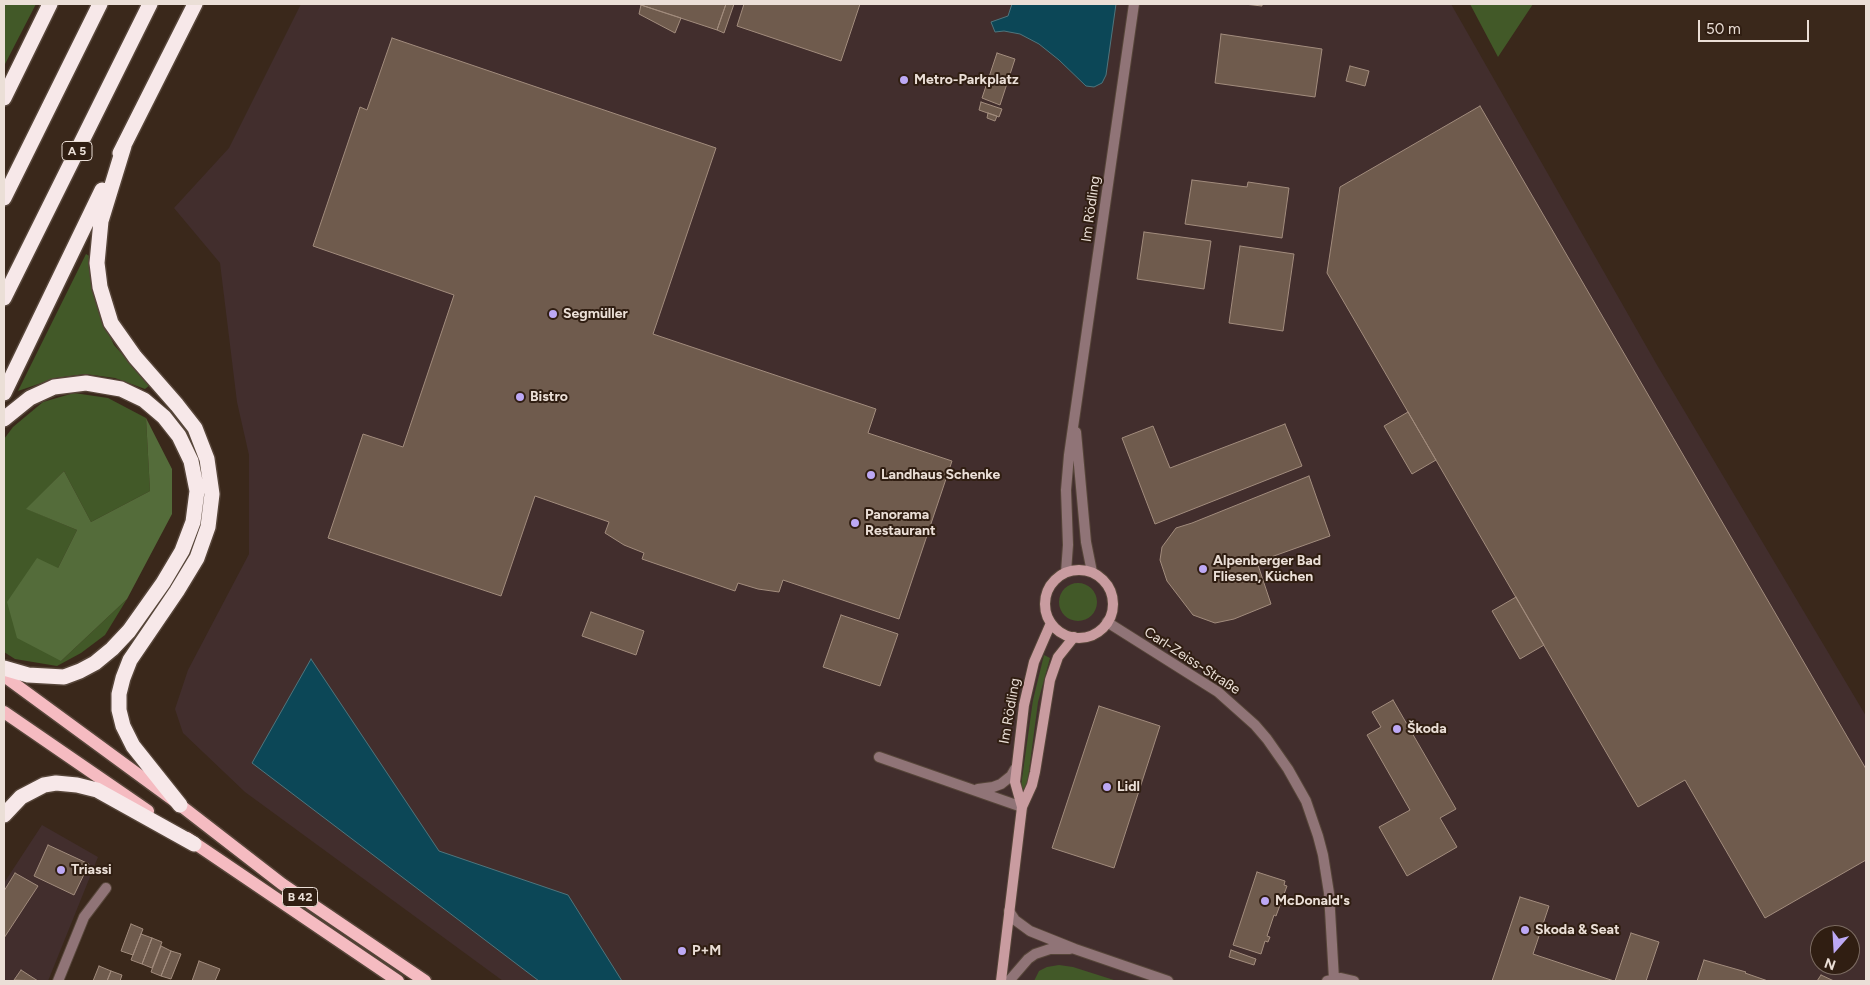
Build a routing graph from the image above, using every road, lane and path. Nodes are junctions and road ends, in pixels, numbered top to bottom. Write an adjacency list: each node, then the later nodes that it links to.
1 (50, 4): 6 (highway)
2 (100, 4): 10 (highway)
3 (150, 4): 11 (highway, A 5)
4 (195, 4): 9 (highway)
5 (1134, 4): 13 (street, Im Rödling)
6 (31, 41): 7 (highway); 8 (highway)
7 (4, 83)
8 (4, 98)
9 (124, 146): 12 (highway); 26 (highway)
10 (4, 198)
11 (4, 298)
12 (4, 393)
13 (1075, 418): 15 (street, Im Rödling); 16 (street, Im Rödling)
14 (4, 420): 20 (highway)
15 (1066, 572): 16 (street); 18 (street)
16 (1092, 572): 17 (street)
17 (1107, 622): 19 (street); 33 (street, Carl-Zeiss-Straße)
18 (1051, 623): 19 (street); 24 (street, Im Rödling)
19 (1074, 637): 27 (street, Im Rödling)
20 (4, 668)
21 (4, 676): 26 (main road, B 42)
22 (4, 712): 29 (main road, B 42)
23 (879, 756): 25 (street)
24 (1015, 769): 25 (street); 27 (street, Im Rödling)
25 (974, 790): 27 (street)
26 (180, 805): 36 (main road, B 42)
27 (1022, 806): 31 (street, Im Rödling)
28 (4, 815): 29 (highway)
29 (194, 844): 35 (main road, B 42)
30 (106, 888): 34 (street)
31 (1009, 911): 32 (street); 37 (street, Im Rödling)
32 (1075, 949): 38 (street); 39 (street)
33 (1330, 980): 40 (street)
34 (58, 981)
35 (398, 981)
36 (425, 981)
37 (1001, 981)
38 (1009, 981)
39 (1168, 981)
40 (1354, 981)

